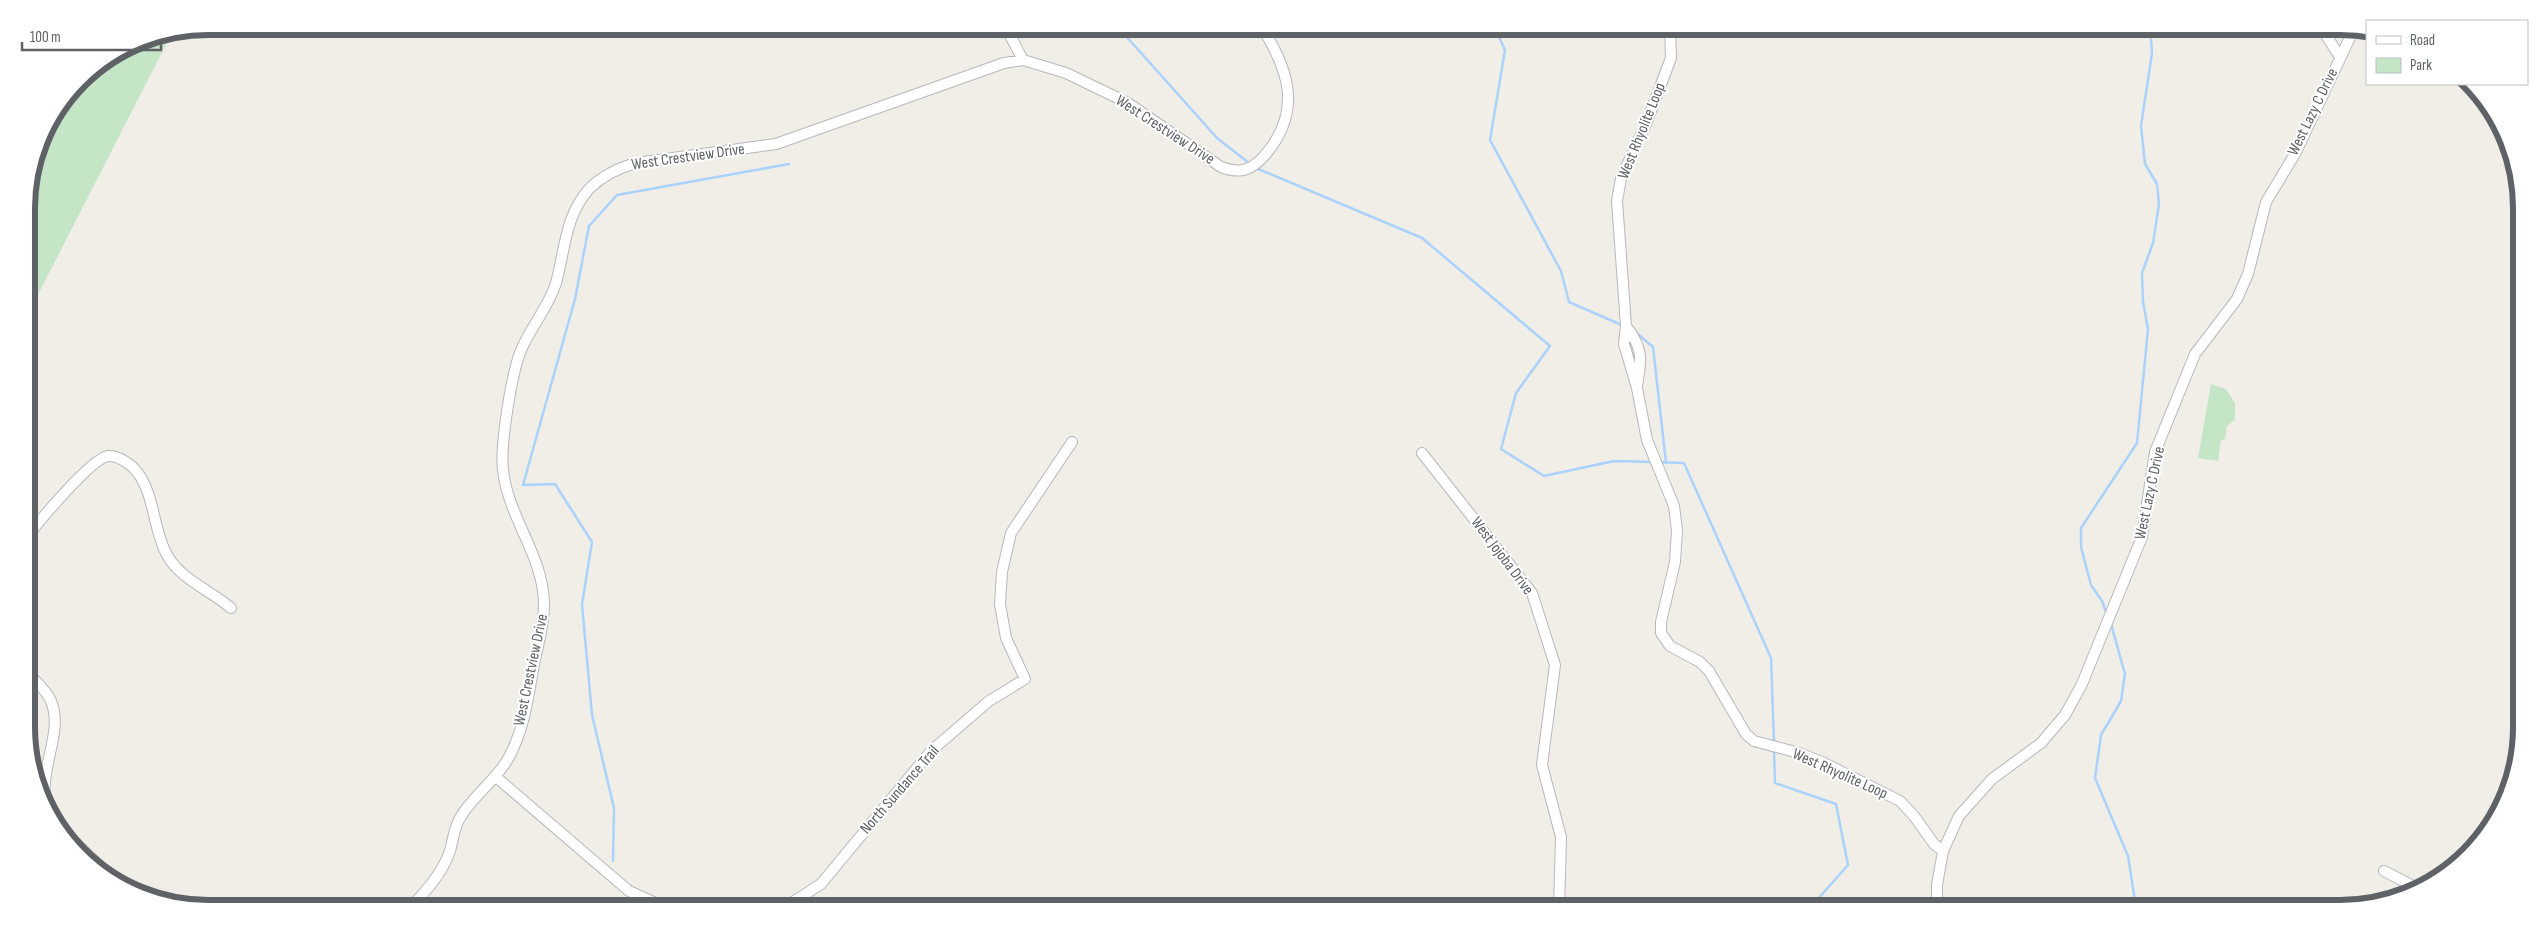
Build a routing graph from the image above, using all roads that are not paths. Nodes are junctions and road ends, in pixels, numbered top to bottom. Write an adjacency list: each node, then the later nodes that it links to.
1 (1009, 35): 7 (street)
2 (1266, 35): 7 (street, West Crestview Drive)
3 (1670, 35): 8 (street, West Rhyolite Loop)
4 (2326, 35): 6 (street)
5 (2351, 35): 6 (street, West Lazy C Drive)
6 (2340, 57): 17 (street, West Lazy C Drive)
7 (1023, 60): 15 (street, West Crestview Drive)
8 (1626, 326): 9 (street, West Rhyolite Loop); 9 (street, West Rhyolite Loop)
9 (1637, 388): 17 (street, West Rhyolite Loop)
10 (1072, 442): 22 (street, North Sundance Trail)
11 (1422, 453): 23 (street, West Jojoba Drive)
12 (35, 527): 13 (street)
13 (231, 608)
14 (35, 681): 16 (street)
15 (496, 777): 20 (street, West Crestview Drive); 21 (street)
16 (44, 783)
17 (1943, 851): 24 (street, West Lazy C Drive)
18 (2384, 871): 19 (street)
19 (2411, 885)
20 (418, 900)
21 (649, 900)
22 (796, 900)
23 (1559, 900)
24 (1937, 900)

